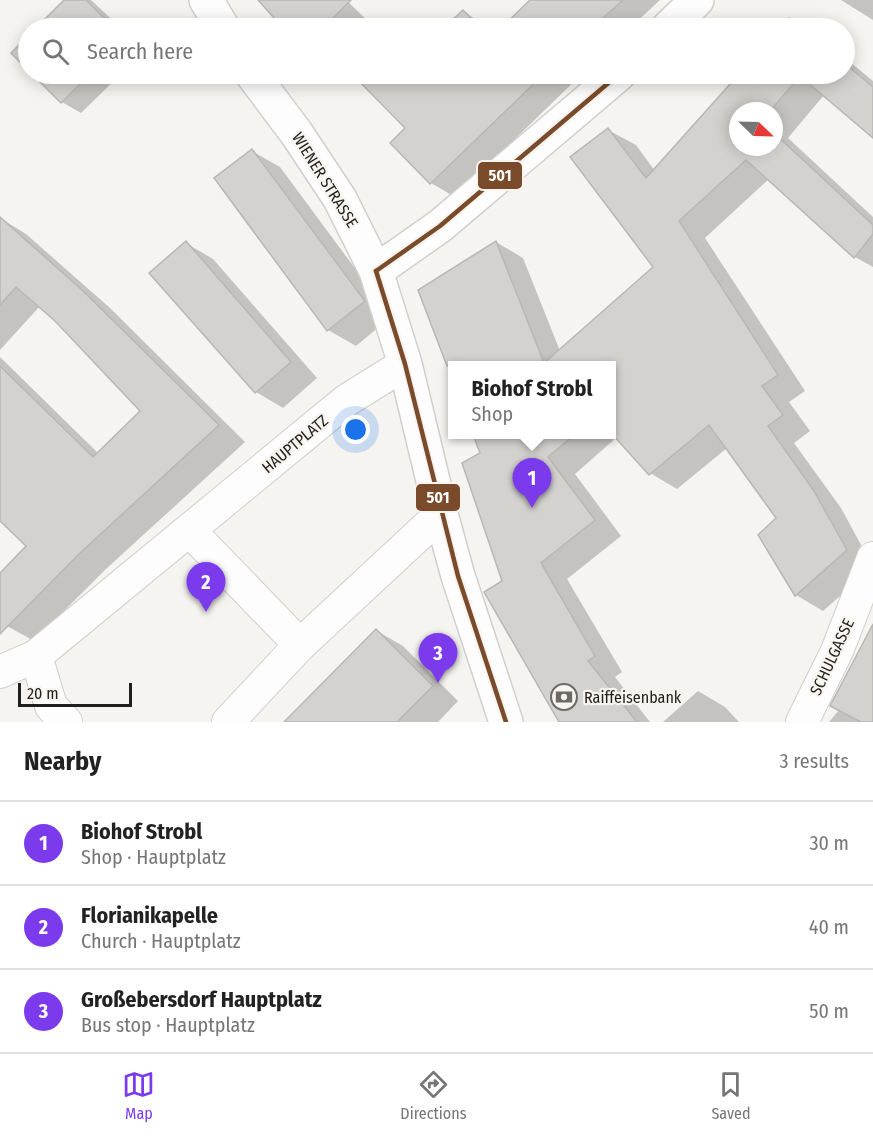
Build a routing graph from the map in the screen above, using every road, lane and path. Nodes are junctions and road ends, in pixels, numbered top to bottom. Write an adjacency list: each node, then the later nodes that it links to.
1 (206, 0): 3 (street)
2 (697, 0): 4 (street)
3 (217, 18)
4 (678, 18)
5 (260, 84): 7 (street, WIENER STRASSE)
6 (606, 84): 7 (street)
7 (376, 271): 8 (street, WIENER STRASSE)
8 (405, 364): 9 (street, WIENER STRASSE); 10 (street, HAUPTPLATZ)
9 (441, 514): 12 (street); 17 (street, WIENER STRASSE)
10 (190, 531): 12 (street); 13 (street, HAUPTPLATZ)
11 (873, 558): 18 (street, SCHULGASSE)
12 (300, 645): 16 (street)
13 (36, 656): 14 (street, HAUPTPLATZ); 15 (street)
14 (0, 672)
15 (66, 722)
16 (228, 722)
17 (506, 722)
18 (802, 722)

